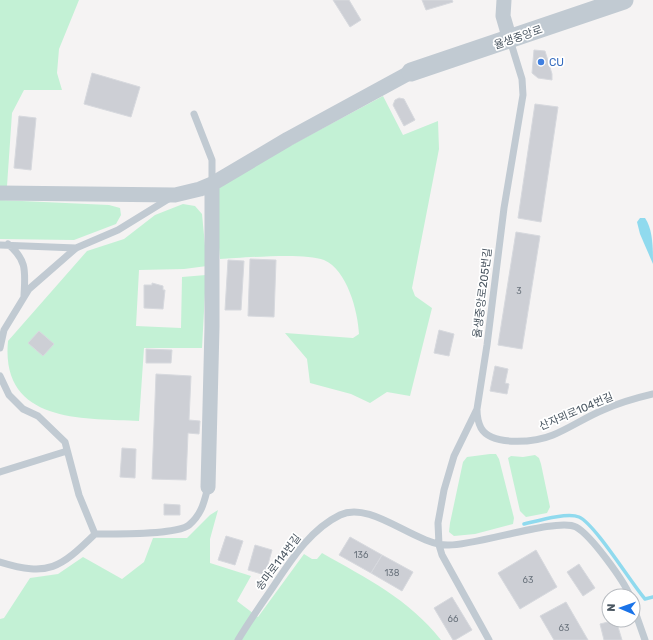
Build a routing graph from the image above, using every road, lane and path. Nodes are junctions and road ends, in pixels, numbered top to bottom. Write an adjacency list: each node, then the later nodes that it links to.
1 (504, 0): 3 (street)
2 (624, 0): 3 (street, 율생중앙로)
3 (510, 40): 4 (street, 율생중앙로); 16 (lane, 율생중앙로205번길)
4 (411, 72): 6 (street)
5 (194, 114): 6 (lane)
6 (212, 184): 8 (street); 19 (street)
7 (0, 193): 8 (street)
8 (175, 195): 11 (lane)
9 (8, 244): 10 (lane); 11 (lane); 12 (lane)
10 (0, 245)
11 (76, 248): 12 (lane)
12 (24, 297): 13 (lane)
13 (0, 348)
14 (0, 376): 17 (lane)
15 (653, 394): 16 (lane, 산자뫼로104번길)
16 (477, 409): 21 (lane, 율생중앙로205번길)
17 (67, 451): 18 (lane); 20 (lane)
18 (0, 472)
19 (208, 487): 20 (lane)
20 (95, 534): 22 (lane)
21 (439, 545): 23 (lane); 25 (lane, 송마로114번길); 26 (lane, 율생중앙로205번길)
22 (0, 562)
23 (626, 588)
24 (641, 628): 27 (lane)
25 (238, 640)
26 (489, 640)
27 (645, 640)

